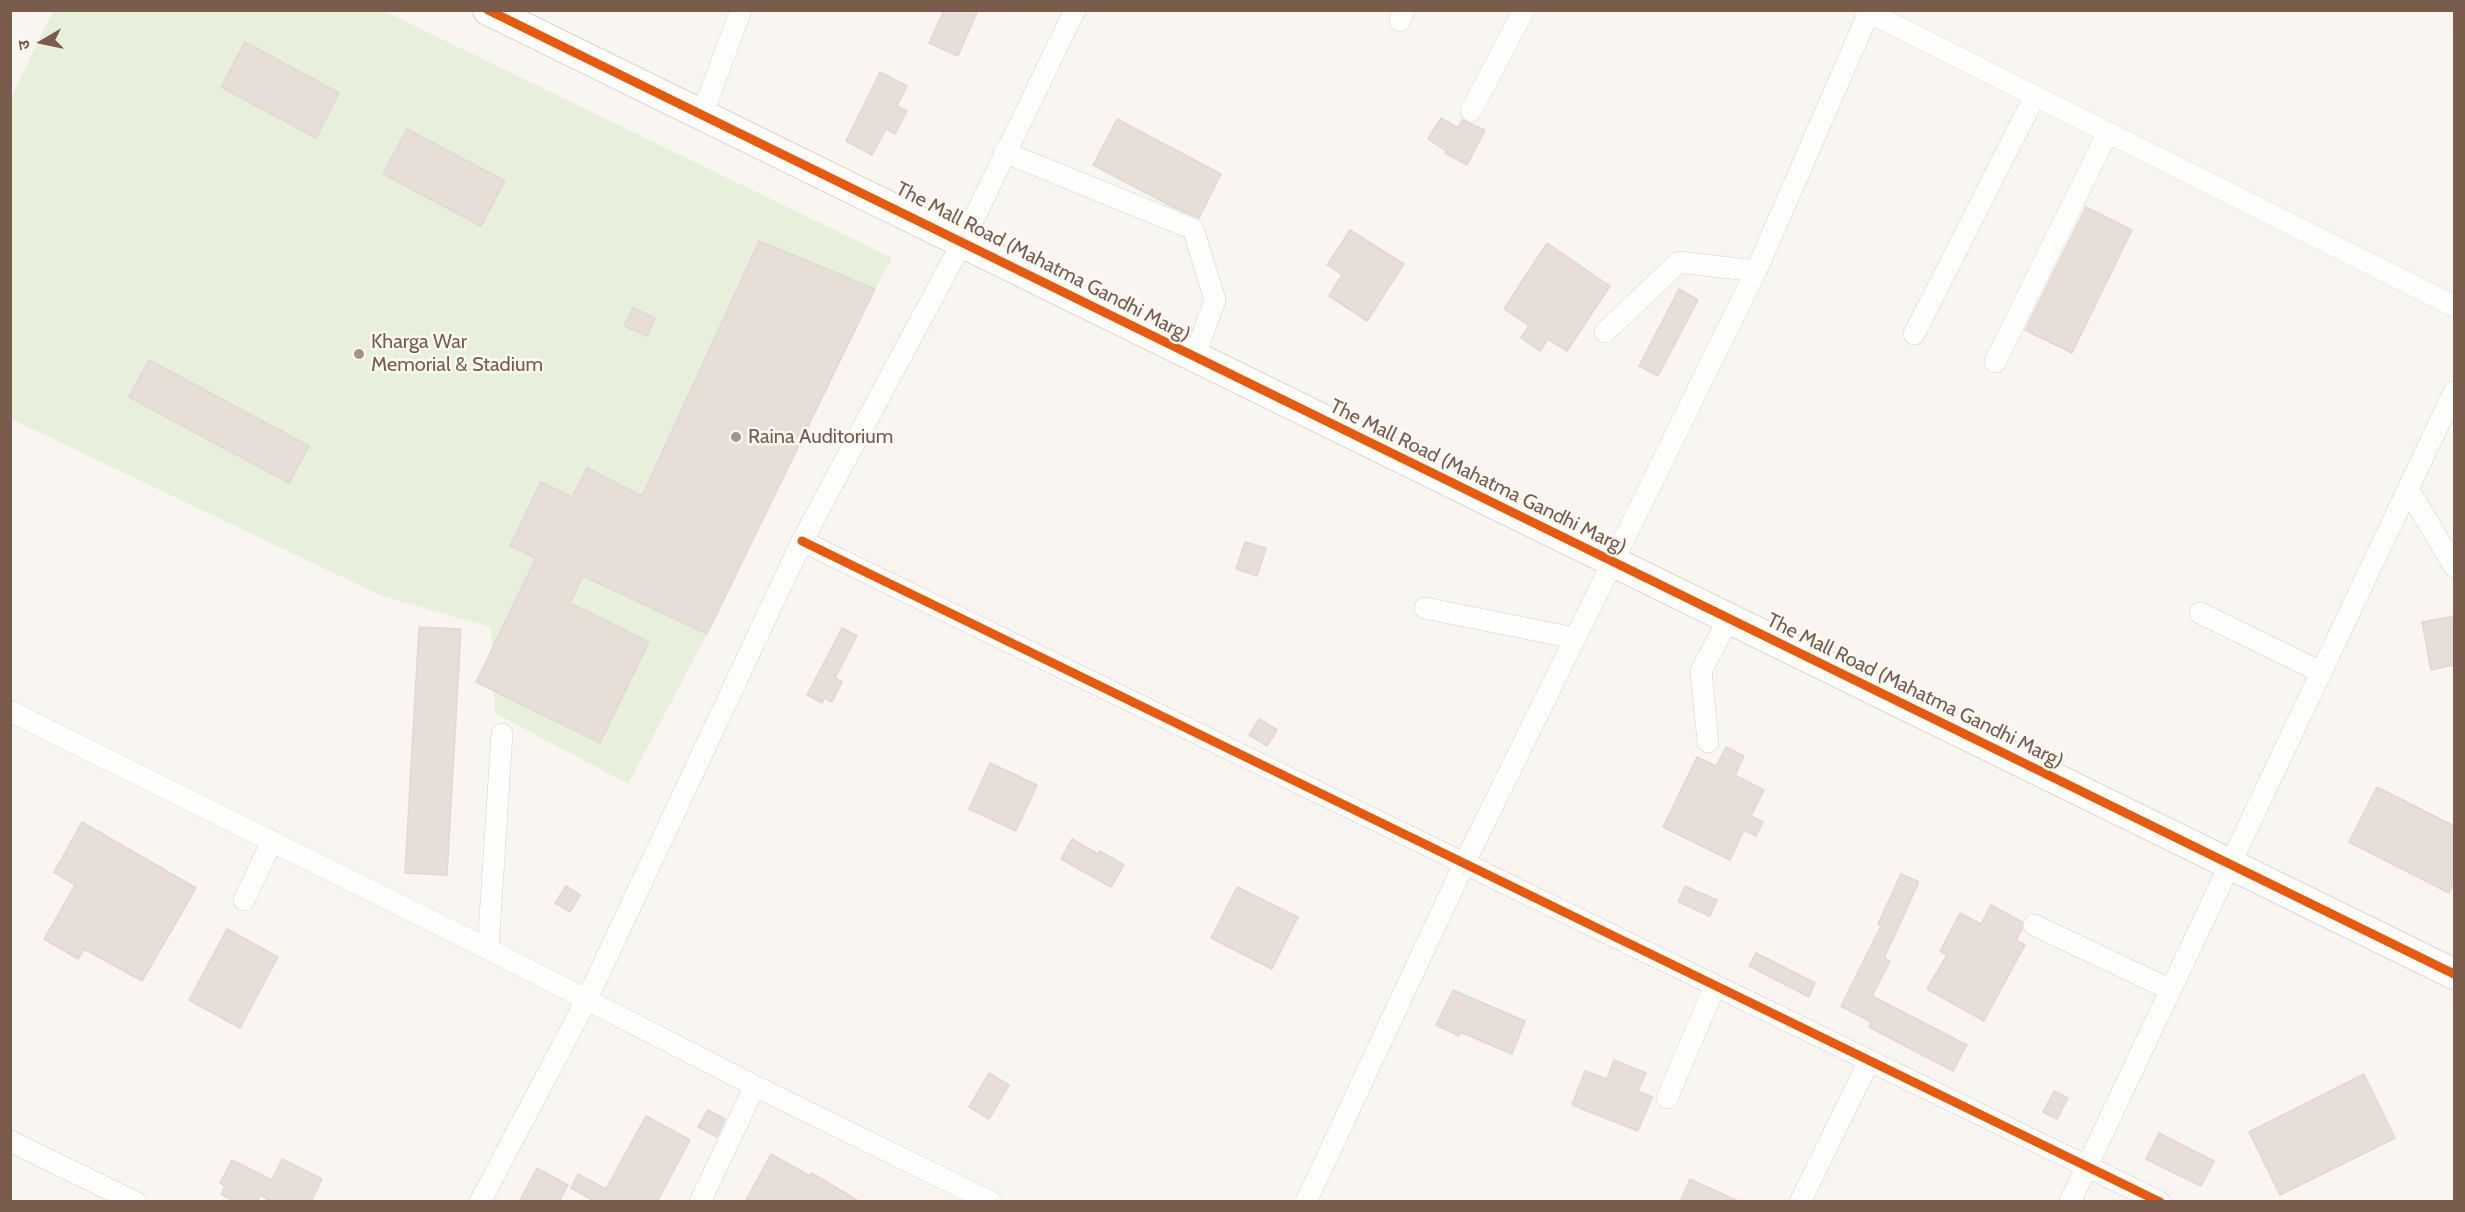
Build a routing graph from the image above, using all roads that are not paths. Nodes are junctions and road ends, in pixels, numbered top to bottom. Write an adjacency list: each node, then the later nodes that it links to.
1 (488, 10): 8 (street, The Mall Road (Mahatma Gandhi Marg))
2 (741, 10): 8 (street)
3 (1075, 10): 10 (street)
4 (1524, 10): 7 (street)
5 (1868, 11): 6 (street); 12 (street)
6 (2034, 96): 9 (street); 15 (street)
7 (1471, 111)
8 (702, 115): 11 (street, The Mall Road (Mahatma Gandhi Marg))
9 (2108, 132): 13 (street); 17 (street)
10 (1004, 152): 11 (street); 16 (street)
11 (963, 241): 16 (street, The Mall Road (Mahatma Gandhi Marg)); 20 (street)
12 (1756, 271): 14 (street); 21 (street)
13 (2454, 306)
14 (1605, 332)
15 (1914, 334)
16 (1194, 358): 21 (street, The Mall Road (Mahatma Gandhi Marg))
17 (1995, 362)
18 (2454, 392): 19 (street)
19 (2408, 489): 22 (street); 27 (street)
20 (802, 541): 32 (street); 40 (street)
21 (1611, 562): 25 (street, The Mall Road (Mahatma Gandhi Marg)); 26 (street)
22 (2454, 566)
23 (1425, 608): 26 (street)
24 (2200, 613): 27 (street)
25 (1728, 620): 30 (street); 33 (street, The Mall Road (Mahatma Gandhi Marg))
26 (1574, 638): 32 (street)
27 (2321, 672): 33 (street)
28 (10, 711): 31 (street)
29 (502, 734): 36 (street)
30 (1708, 742)
31 (272, 841): 34 (street); 36 (street)
32 (1464, 864): 38 (street); 50 (street)
33 (2229, 865): 37 (street, The Mall Road (Mahatma Gandhi Marg)); 39 (street)
34 (244, 900)
35 (2034, 925): 39 (street)
36 (488, 949): 40 (street)
37 (2454, 974)
38 (1715, 986): 41 (street); 43 (street)
39 (2169, 989): 45 (street)
40 (587, 999): 42 (street); 47 (street)
41 (1869, 1061): 45 (street); 51 (street)
42 (755, 1086): 48 (street); 49 (street)
43 (1667, 1098)
44 (10, 1140): 46 (street)
45 (2088, 1166): 52 (street); 53 (street)
46 (135, 1202)
47 (480, 1202)
48 (700, 1202)
49 (991, 1202)
50 (1306, 1202)
51 (1800, 1202)
52 (2070, 1202)
53 (2160, 1202)

